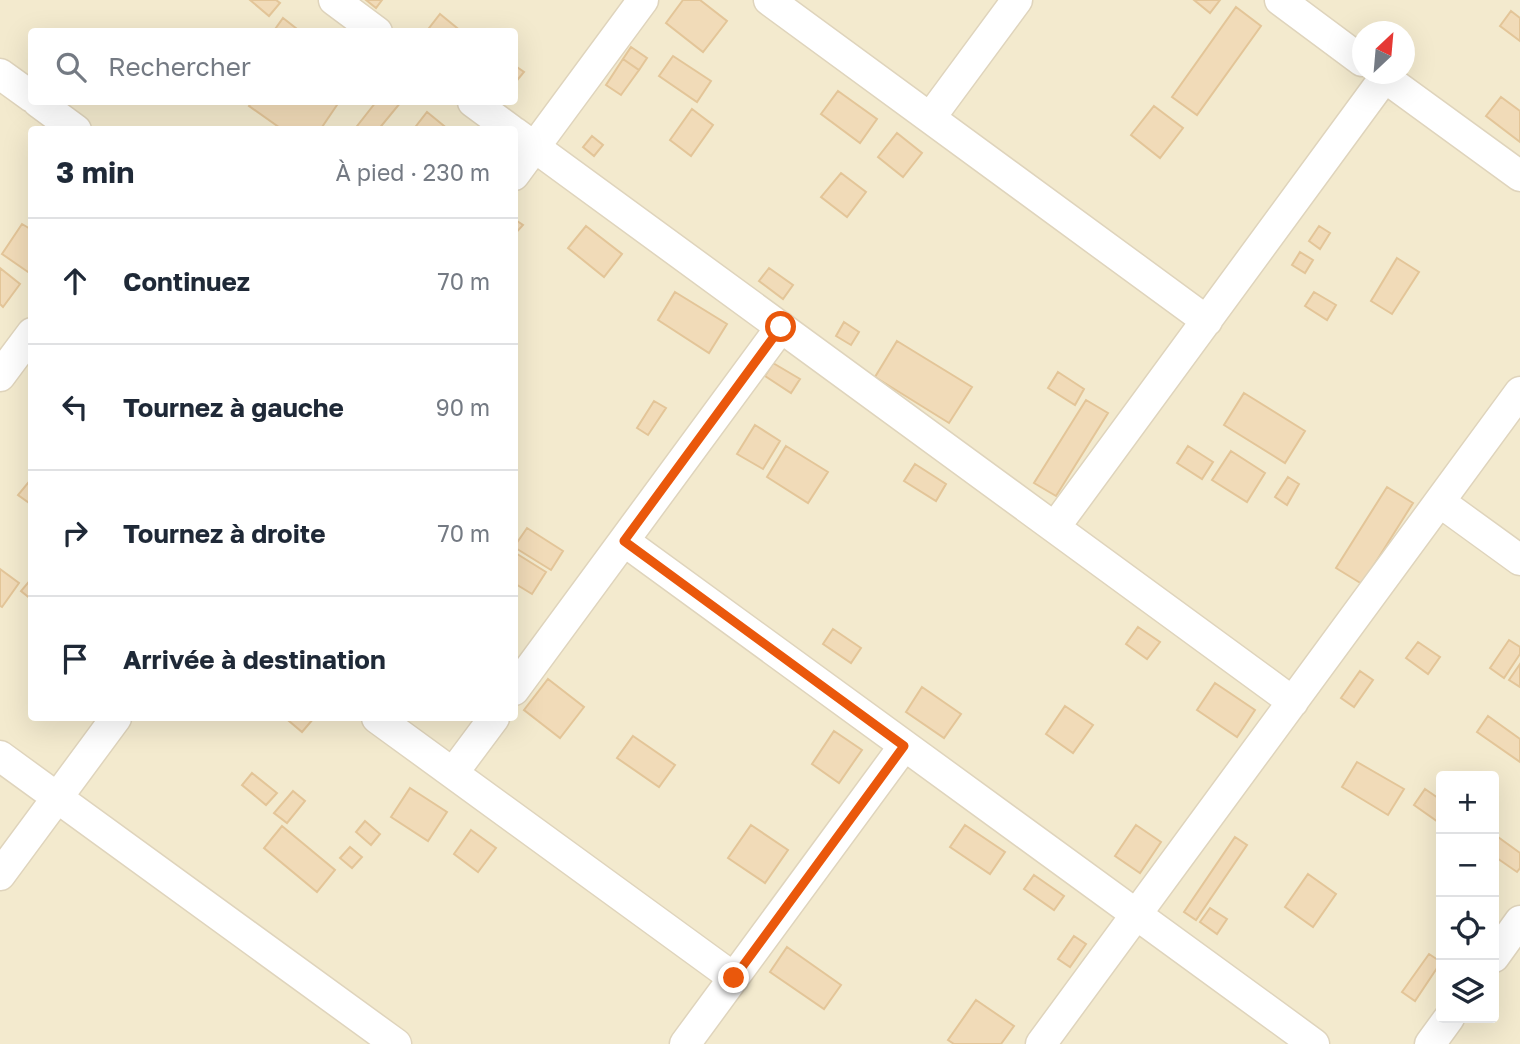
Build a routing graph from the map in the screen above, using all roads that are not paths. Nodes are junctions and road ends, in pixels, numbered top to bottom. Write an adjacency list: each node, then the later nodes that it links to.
1 (334, 0): 6 (street)
2 (643, 0): 17 (street)
3 (769, 0): 14 (street)
4 (1017, 0): 14 (street)
5 (1280, 0): 7 (street)
6 (372, 28)
7 (1352, 52)
8 (0, 74): 11 (street)
9 (1367, 84): 19 (street)
10 (1395, 84): 18 (street)
11 (28, 94)
12 (42, 105): 15 (street)
13 (477, 105): 16 (street)
14 (930, 118): 19 (street)
15 (71, 126)
16 (506, 126)
17 (520, 136): 20 (street)
18 (1520, 176)
19 (1207, 321): 25 (street)
20 (781, 327): 25 (street); 26 (street)
21 (28, 338): 22 (street)
22 (0, 376)
23 (1520, 392): 24 (street)
24 (1440, 502): 27 (street); 29 (street)
25 (1055, 527): 29 (street)
26 (624, 541): 28 (street); 33 (street)
27 (1520, 559)
28 (518, 685)
29 (1293, 702): 38 (street)
30 (114, 721): 36 (street)
31 (381, 721): 35 (street)
32 (492, 721): 35 (street)
33 (904, 746): 38 (street); 41 (street)
34 (0, 755): 36 (street)
35 (453, 773): 41 (street)
36 (57, 797): 37 (street); 43 (street)
37 (0, 875)
38 (1136, 915): 45 (street); 46 (street)
39 (1520, 921): 40 (street)
40 (1499, 950)
41 (734, 978): 44 (street)
42 (1445, 1023): 47 (street)
43 (396, 1044)
44 (685, 1044)
45 (1041, 1044)
46 (1314, 1044)
47 (1430, 1044)

